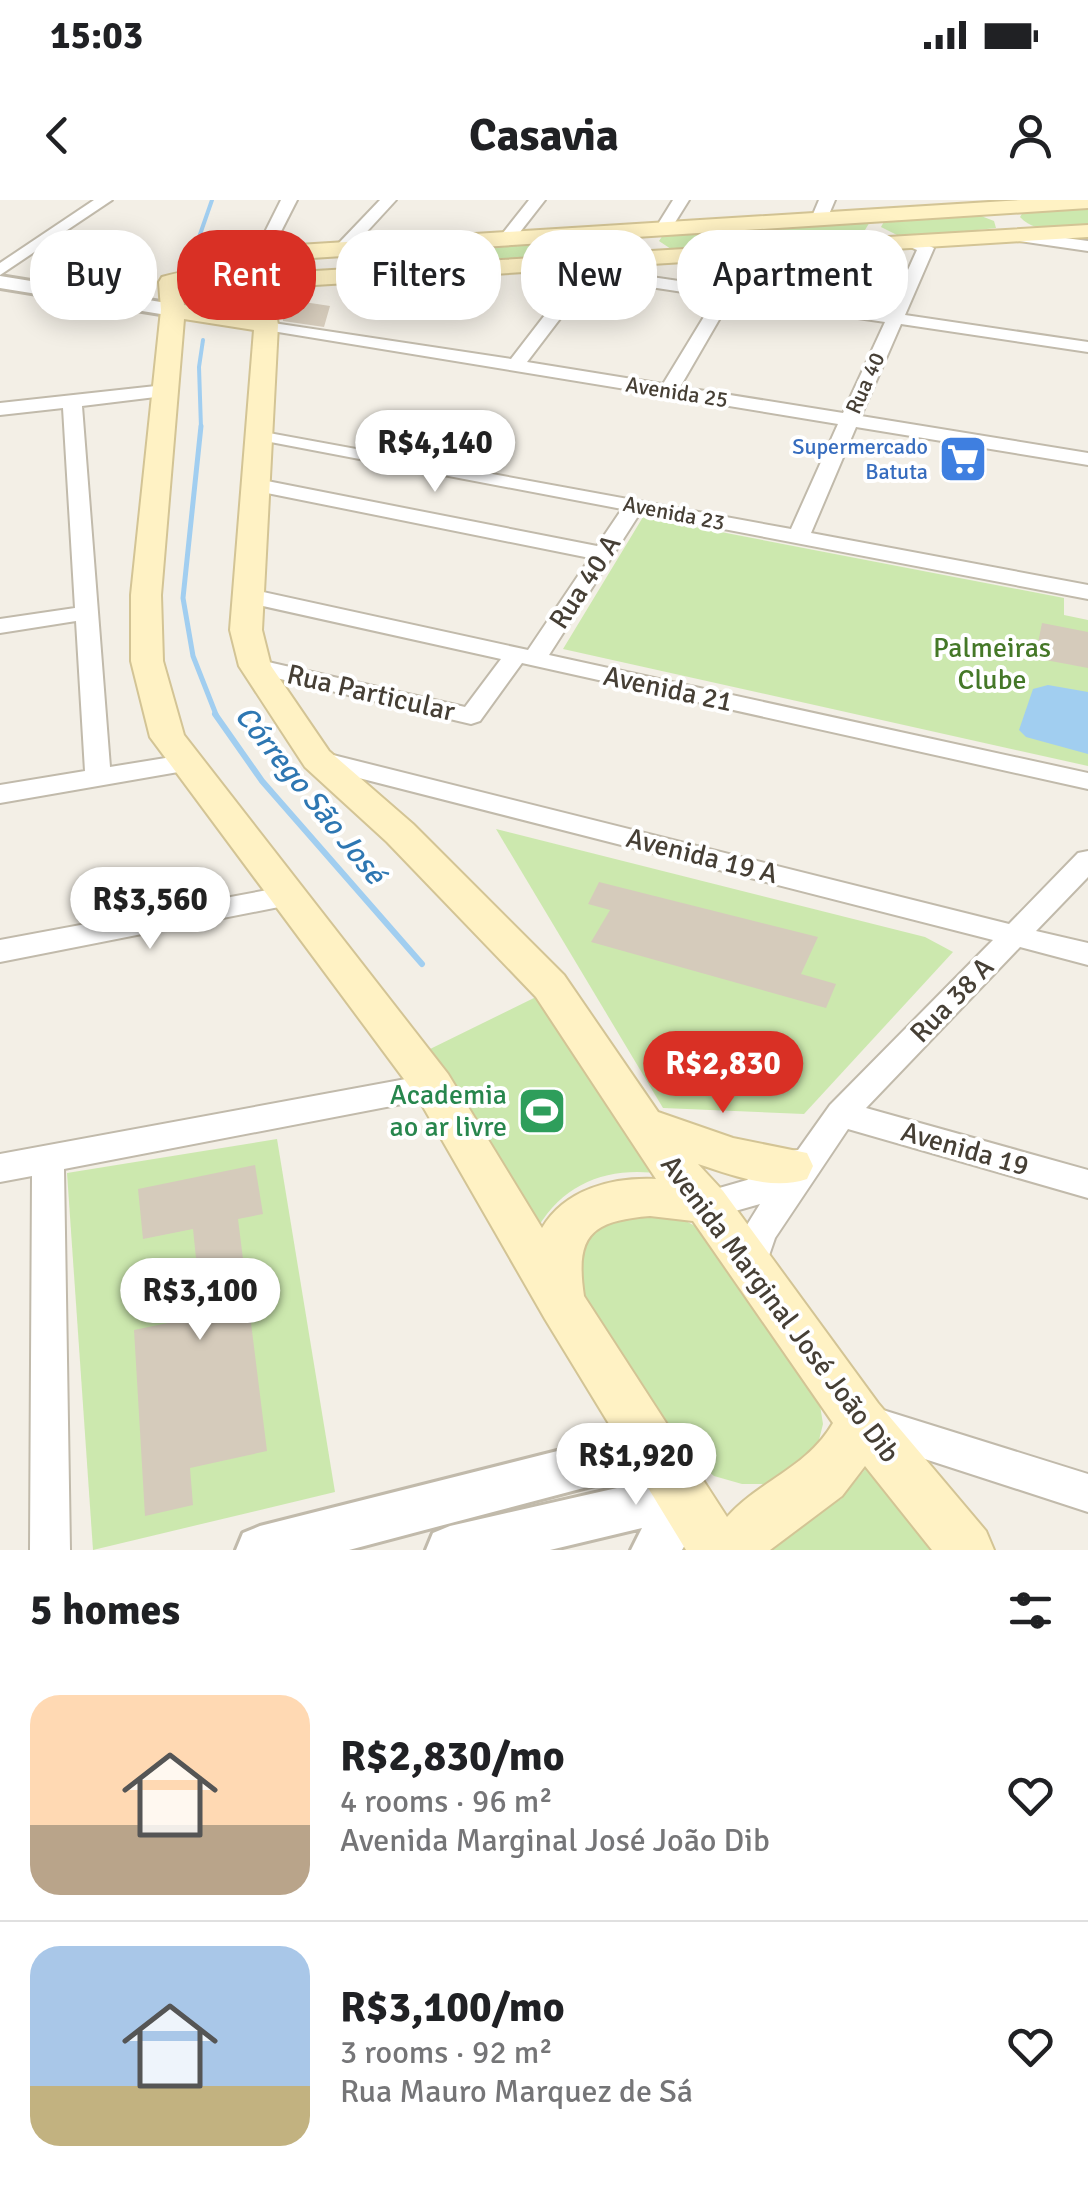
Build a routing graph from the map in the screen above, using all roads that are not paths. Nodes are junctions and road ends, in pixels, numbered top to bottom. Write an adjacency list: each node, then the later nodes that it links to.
1 (104, 200): 28 (street)
2 (289, 200): 12 (street)
3 (388, 200): 13 (street)
4 (537, 200): 17 (street)
5 (681, 200): 11 (street)
6 (1053, 200): 7 (street)
7 (1084, 203): 8 (main road)
8 (976, 205): 10 (main road); 18 (main road)
9 (823, 209): 10 (main road); 11 (main road)
10 (884, 215): 15 (main road)
11 (657, 229): 14 (main road); 23 (main road)
12 (274, 230)
13 (360, 230)
14 (638, 230)
15 (876, 230)
16 (1088, 231): 18 (main road)
17 (501, 235)
18 (1012, 236): 19 (main road); 21 (street)
19 (908, 242)
20 (908, 242): 32 (street, Rua 40)
21 (1088, 246)
22 (336, 250): 29 (main road)
23 (677, 256)
24 (501, 262): 25 (main road)
25 (512, 266): 26 (main road); 27 (main road)
26 (521, 266)
27 (501, 267)
28 (0, 270)
29 (336, 273)
30 (177, 280): 34 (main road)
31 (0, 282): 34 (street)
32 (908, 287)
33 (177, 292): 34 (main road)
34 (171, 296): 35 (main road); 44 (main road)
35 (177, 299)
36 (264, 320): 49 (main road, Avenida Marginal José João Dib)
37 (316, 320): 43 (street, Avenida 25)
38 (551, 320): 43 (street)
39 (710, 320): 45 (street)
40 (893, 320): 48 (street, Rua 40)
41 (900, 320): 42 (street)
42 (1088, 347)
43 (515, 366): 45 (street, Avenida 25)
44 (165, 391): 46 (street); 62 (main road)
45 (668, 391): 48 (street, Avenida 25)
46 (72, 401): 47 (street); 57 (street)
47 (0, 409)
48 (849, 420): 50 (street, Avenida 25); 53 (street, Rua 40)
49 (260, 434): 51 (main road, Avenida Marginal José João Dib); 52 (street, Avenida 23)
50 (1088, 459)
51 (257, 485): 54 (street); 56 (main road, Avenida Marginal José João Dib)
52 (635, 505): 53 (street, Avenida 23); 54 (street, Rua 40 A)
53 (798, 537): 55 (street, Avenida 23)
54 (604, 554): 59 (street, Rua 40 A)
55 (1088, 592)
56 (249, 596): 59 (street, Avenida 21); 60 (main road, Avenida Marginal José João Dib)
57 (86, 614): 58 (street); 63 (street)
58 (0, 626)
59 (525, 657): 60 (street, Rua Particular); 64 (street, Avenida 21)
60 (256, 666): 61 (main road, Avenida Marginal José João Dib)
61 (317, 759): 68 (street, Avenida 19 A); 73 (main road, Avenida Marginal José João Dib)
62 (184, 762): 63 (street); 67 (main road)
63 (98, 777): 65 (street)
64 (1088, 782)
65 (0, 794)
66 (1088, 860): 68 (street, Rua 38 A)
67 (290, 896): 69 (street); 71 (main road)
68 (1015, 935): 70 (street, Avenida 19 A); 72 (street, Rua 38 A)
69 (0, 951)
70 (1088, 954)
71 (433, 1086): 75 (street); 80 (main road)
72 (841, 1114): 74 (street, Rua 38 A); 77 (street, Avenida 19)
73 (642, 1124): 74 (main road); 78 (main road, Avenida Marginal José João Dib)
74 (806, 1154): 78 (street, Rua 38 A); 79 (street, Rua 38 A)
75 (48, 1159): 76 (street); 86 (street)
76 (0, 1168)
77 (1088, 1184)
78 (706, 1206): 79 (main road, Avenida Marginal José João Dib); 80 (main road)
79 (750, 1264): 81 (main road, Avenida Marginal José João Dib)
80 (562, 1304): 82 (main road)
81 (860, 1420): 83 (street); 85 (main road); 91 (main road, Avenida Marginal José João Dib)
82 (638, 1425): 84 (main road); 87 (street)
83 (1088, 1494)
84 (685, 1499): 85 (main road); 88 (street); 89 (street); 90 (main road)
85 (750, 1533)
86 (50, 1550)
87 (260, 1550)
88 (450, 1550)
89 (655, 1550)
90 (717, 1550)
91 (966, 1550)

